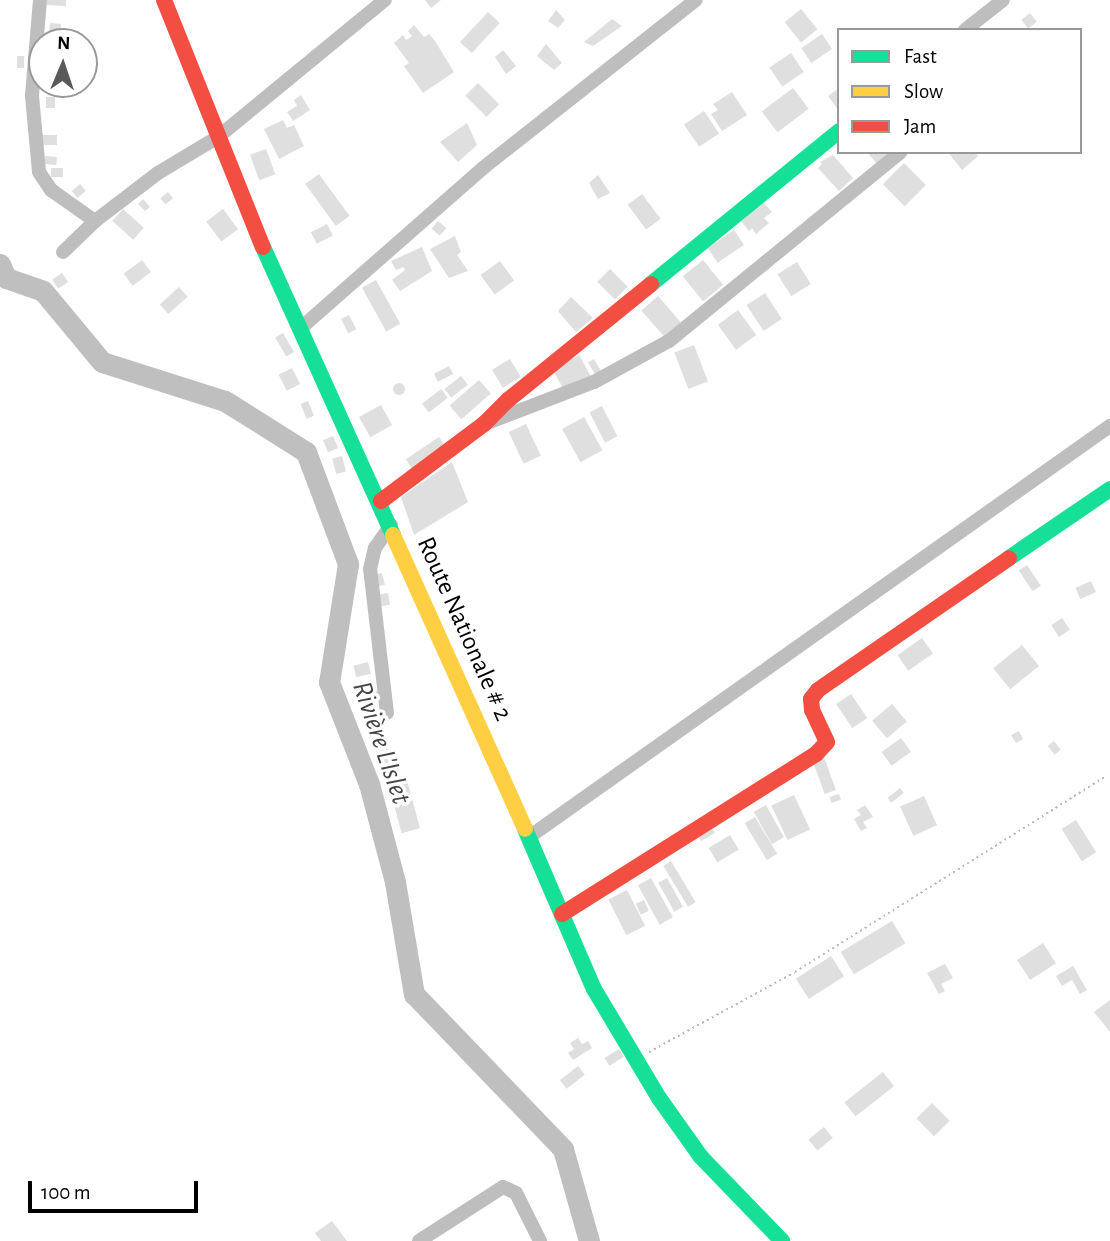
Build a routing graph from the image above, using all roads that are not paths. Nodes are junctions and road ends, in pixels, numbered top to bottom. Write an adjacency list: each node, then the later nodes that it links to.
1 (40, 0): 10 (street)
2 (163, 0): 8 (main road, Route Nationale # 2)
3 (385, 0): 8 (street)
4 (696, 0): 12 (street)
5 (1003, 0): 6 (street)
6 (968, 28)
7 (837, 133): 13 (main road)
8 (218, 137): 10 (street); 12 (main road, Route Nationale # 2)
9 (899, 154): 13 (street)
10 (95, 221): 11 (street)
11 (63, 252)
12 (302, 327): 16 (main road, Route Nationale # 2)
13 (484, 424): 16 (main road)
14 (1110, 426): 19 (street)
15 (1110, 489): 20 (main road)
16 (381, 501): 17 (main road, Route Nationale # 2)
17 (391, 525): 18 (street); 19 (main road, Route Nationale # 2)
18 (387, 713)
19 (529, 837): 20 (main road, Route Nationale # 2)
20 (562, 914): 23 (main road, Route Nationale # 2)
21 (419, 1241): 22 (street)
22 (540, 1241)
23 (782, 1241)

